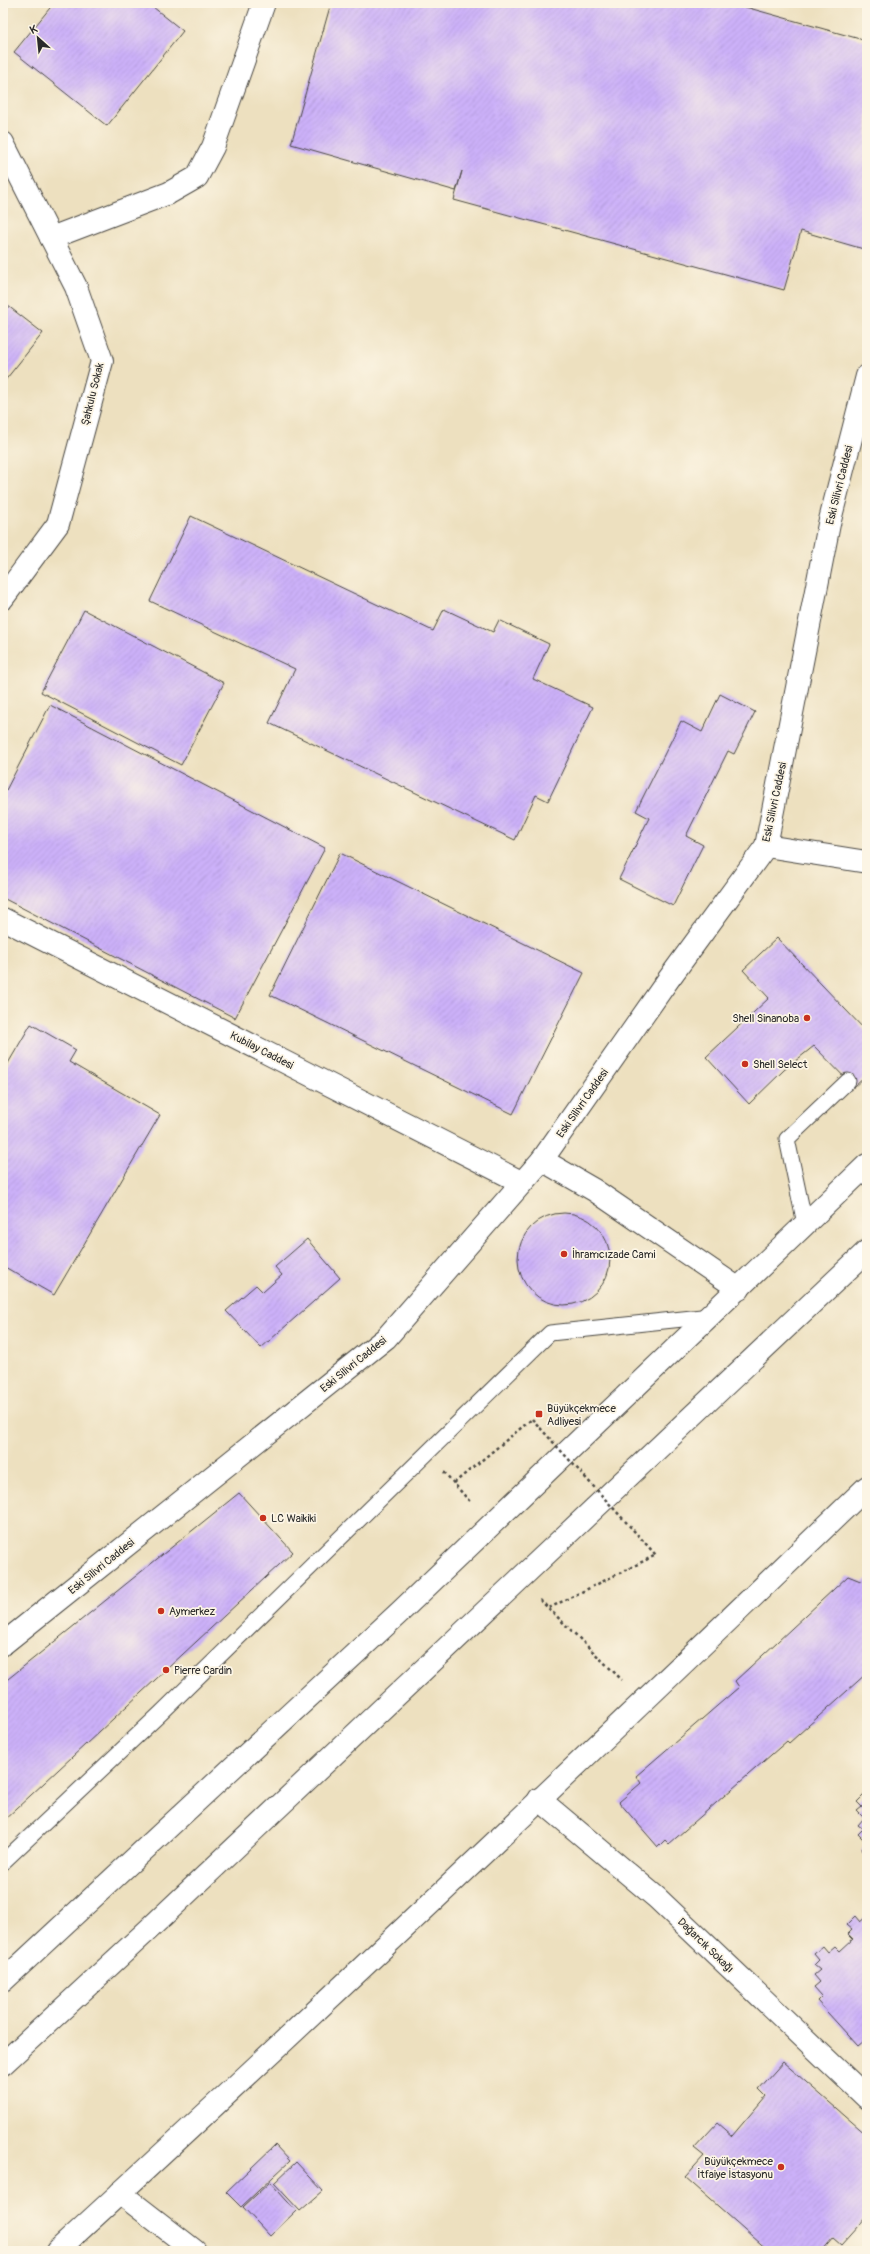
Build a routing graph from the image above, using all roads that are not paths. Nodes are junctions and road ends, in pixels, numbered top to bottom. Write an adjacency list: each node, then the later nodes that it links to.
1 (264, 3): 3 (main road)
2 (3, 143): 3 (main road, Şahkulu Sokak)
3 (51, 238): 5 (main road, Şahkulu Sokak)
4 (867, 376): 6 (main road, Eski Silivri Caddesi)
5 (3, 598)
6 (766, 846): 7 (main road); 10 (main road, Eski Silivri Caddesi)
7 (867, 862)
8 (3, 919): 12 (main road, Kubilay Caddesi)
9 (848, 1081): 13 (lane)
10 (542, 1160): 12 (main road, Eski Silivri Caddesi); 15 (main road)
11 (867, 1165): 13 (main road)
12 (521, 1182): 18 (main road, Eski Silivri Caddesi)
13 (805, 1224): 15 (main road)
14 (867, 1251): 22 (main road)
15 (739, 1288): 16 (main road)
16 (711, 1316): 20 (lane); 21 (main road)
17 (867, 1487): 19 (main road)
18 (3, 1644)
19 (538, 1799): 23 (main road, Dağarcık Sokağı); 24 (main road)
20 (3, 1862)
21 (3, 1981)
22 (3, 2064)
23 (867, 2098)
24 (120, 2194): 25 (main road); 26 (main road)
25 (57, 2251)
26 (195, 2251)

